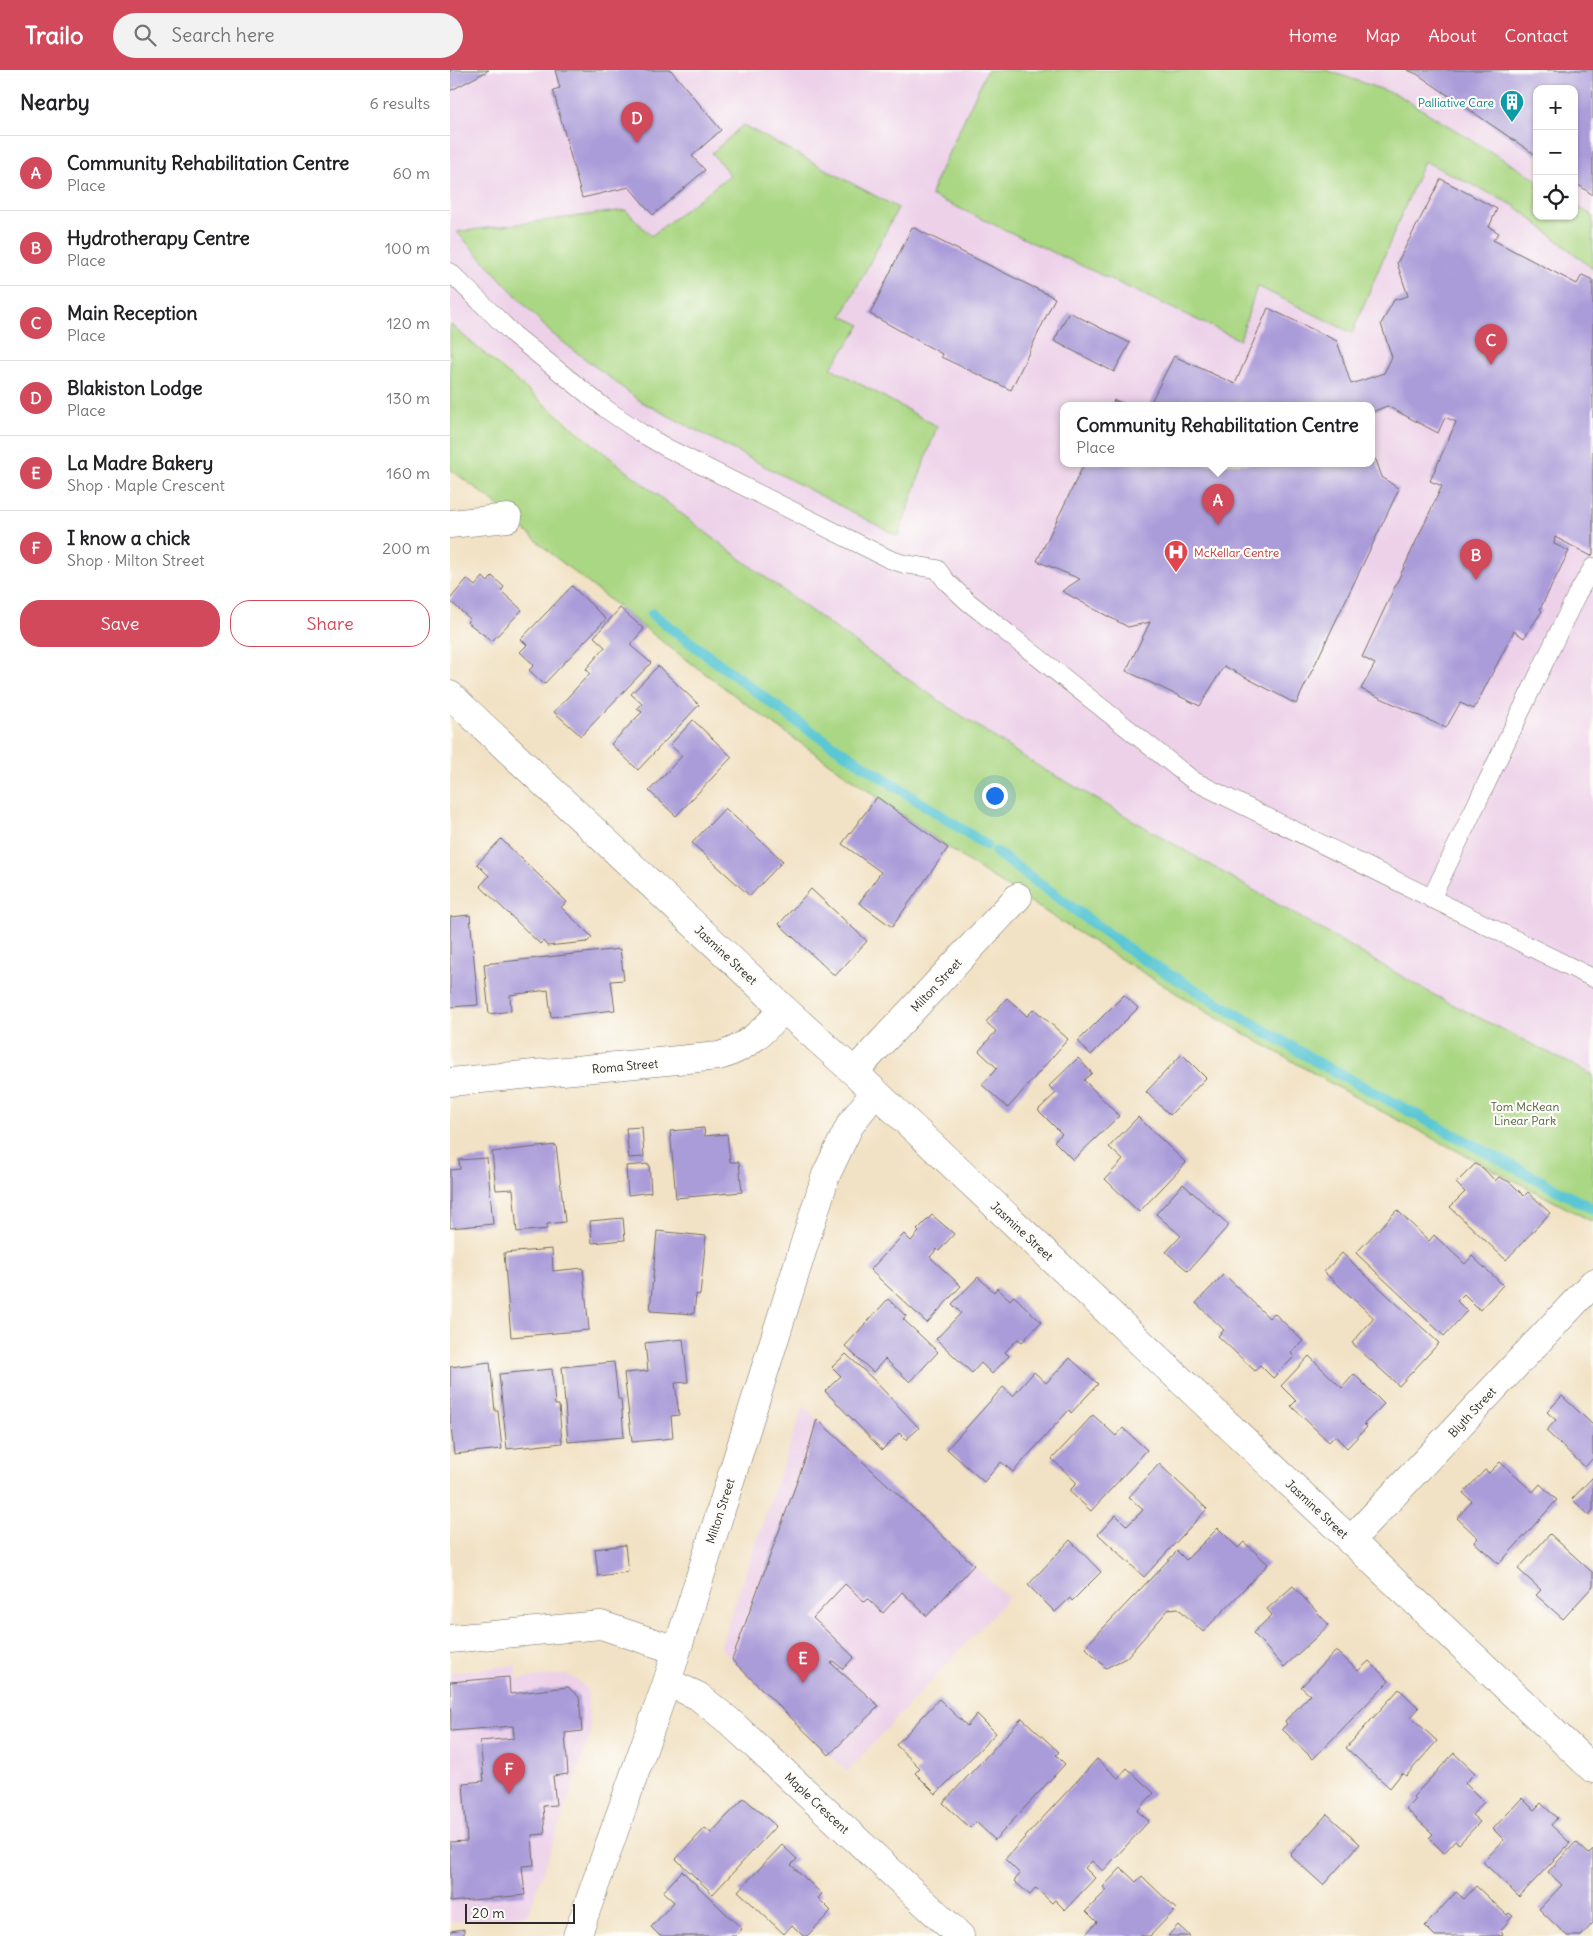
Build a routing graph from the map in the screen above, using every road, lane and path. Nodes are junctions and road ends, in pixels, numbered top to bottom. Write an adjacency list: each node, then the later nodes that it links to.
1 (450, 272): 7 (lane)
2 (508, 518): 3 (street)
3 (450, 524)
4 (1593, 567): 7 (lane)
5 (450, 695): 9 (street, Jasmine Street)
6 (1018, 897): 10 (street, Milton Street)
7 (1431, 899): 8 (lane)
8 (1593, 978)
9 (784, 1009): 10 (street, Jasmine Street); 11 (street, Roma Street)
10 (854, 1072): 12 (street, Jasmine Street)
11 (450, 1082)
12 (875, 1092): 14 (street, Jasmine Street); 16 (street, Milton Street)
13 (1593, 1283): 14 (street, Blyth Street)
14 (1350, 1541): 18 (street, Jasmine Street)
15 (450, 1639): 16 (street)
16 (676, 1650): 17 (street, Milton Street)
17 (666, 1682): 19 (street, Milton Street); 20 (street, Maple Crescent)
18 (1593, 1769)
19 (577, 1936)
20 (960, 1936)

